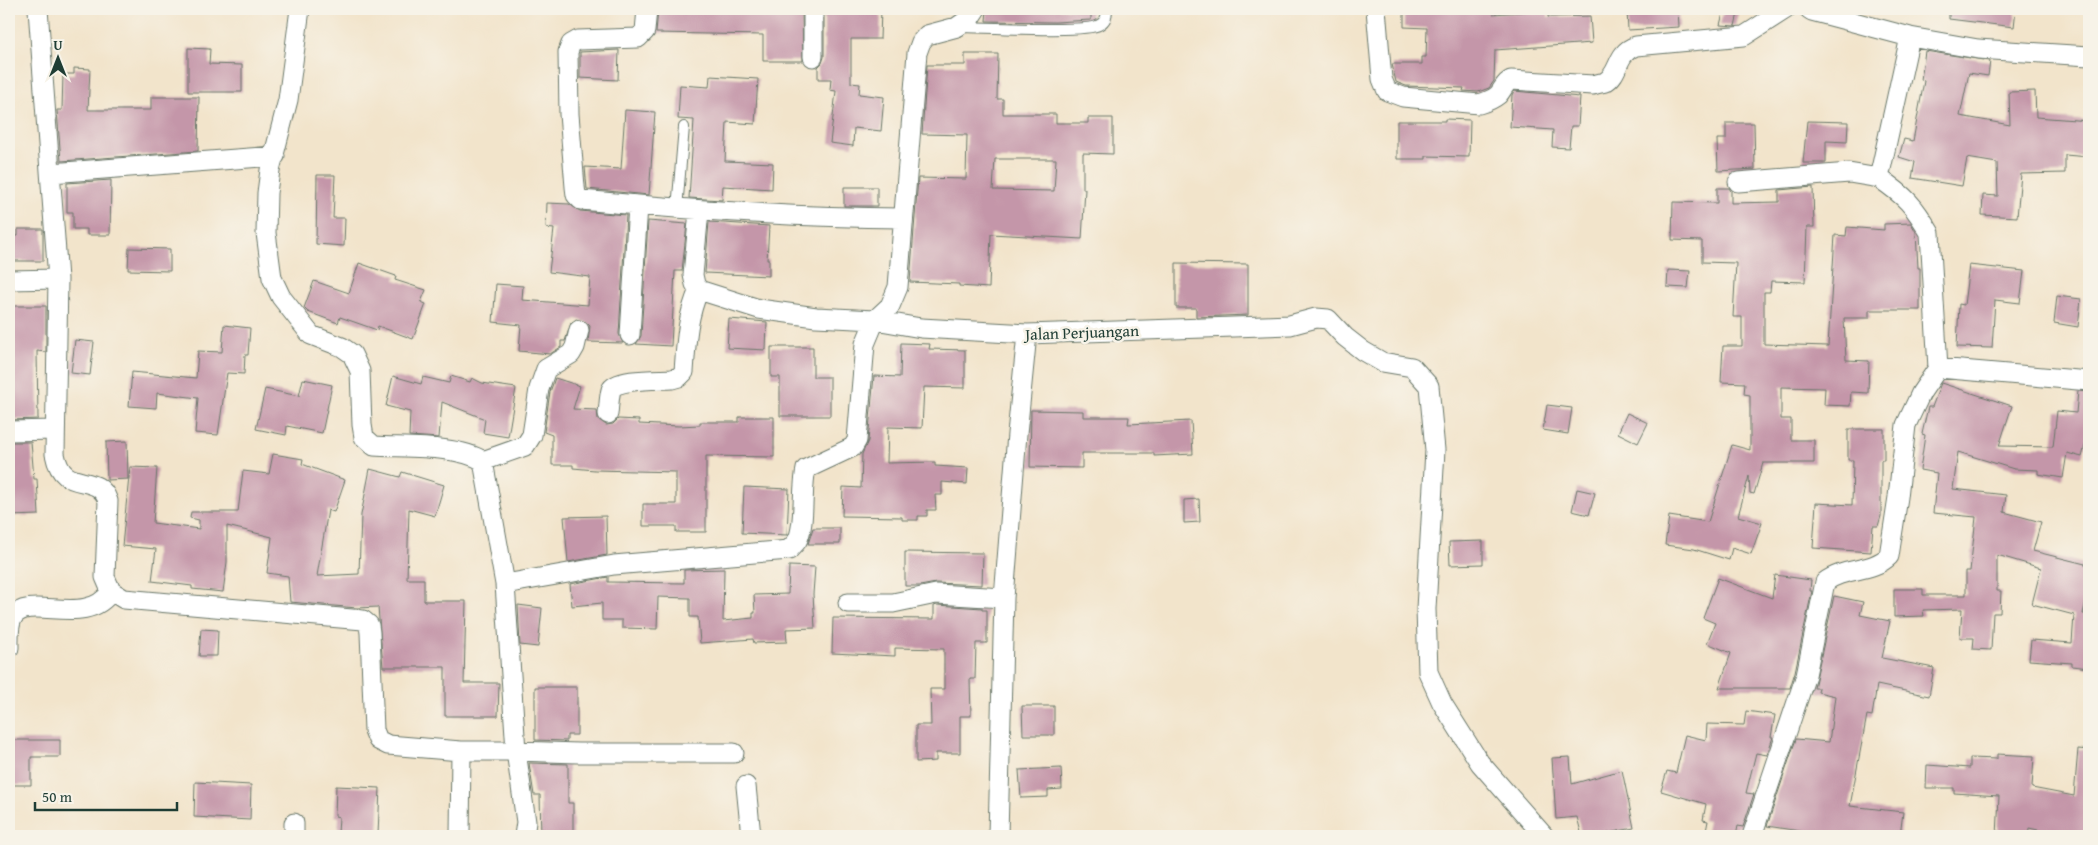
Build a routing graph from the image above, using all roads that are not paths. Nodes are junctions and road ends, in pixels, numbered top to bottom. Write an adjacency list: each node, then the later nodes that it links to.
1 (38, 9): 16 (street)
2 (300, 9): 15 (street)
3 (647, 9): 19 (street)
4 (813, 9): 13 (street)
5 (976, 9): 10 (street)
6 (1108, 9): 10 (lane)
7 (1376, 9): 8 (street)
8 (1786, 9)
9 (1809, 9): 11 (street)
10 (957, 27): 22 (street)
11 (1910, 37): 12 (street); 17 (street)
12 (2089, 56)
13 (812, 57)
14 (684, 127): 20 (lane)
15 (275, 156): 16 (street); 35 (street)
16 (50, 173): 23 (street)
17 (1879, 178): 18 (street); 30 (street)
18 (1738, 182)
19 (638, 206): 20 (street); 29 (street)
20 (677, 209): 21 (street)
21 (699, 211): 22 (street); 25 (street)
22 (902, 218): 26 (street)
23 (58, 279): 24 (street); 33 (street)
24 (9, 280)
25 (699, 290): 26 (street, Jalan Perjuangan); 32 (street)
26 (875, 320): 28 (street, Jalan Perjuangan); 36 (street)
27 (579, 330): 35 (street)
28 (1027, 334): 38 (street); 49 (street, Jalan Perjuangan)
29 (630, 336)
30 (1938, 368): 31 (street); 50 (street)
31 (2089, 381)
32 (608, 414)
33 (55, 430): 34 (street); 37 (street)
34 (9, 431)
35 (483, 461): 36 (street)
36 (505, 584): 42 (street)
37 (111, 591): 40 (street); 41 (street)
38 (1004, 598): 39 (street); 48 (street)
39 (848, 603)
40 (9, 648)
41 (461, 751): 42 (street); 45 (street)
42 (516, 751): 43 (street); 46 (street)
43 (734, 752)
44 (746, 786): 47 (street)
45 (460, 836)
46 (524, 836)
47 (751, 836)
48 (998, 836)
49 (1544, 836)
50 (1752, 836)

